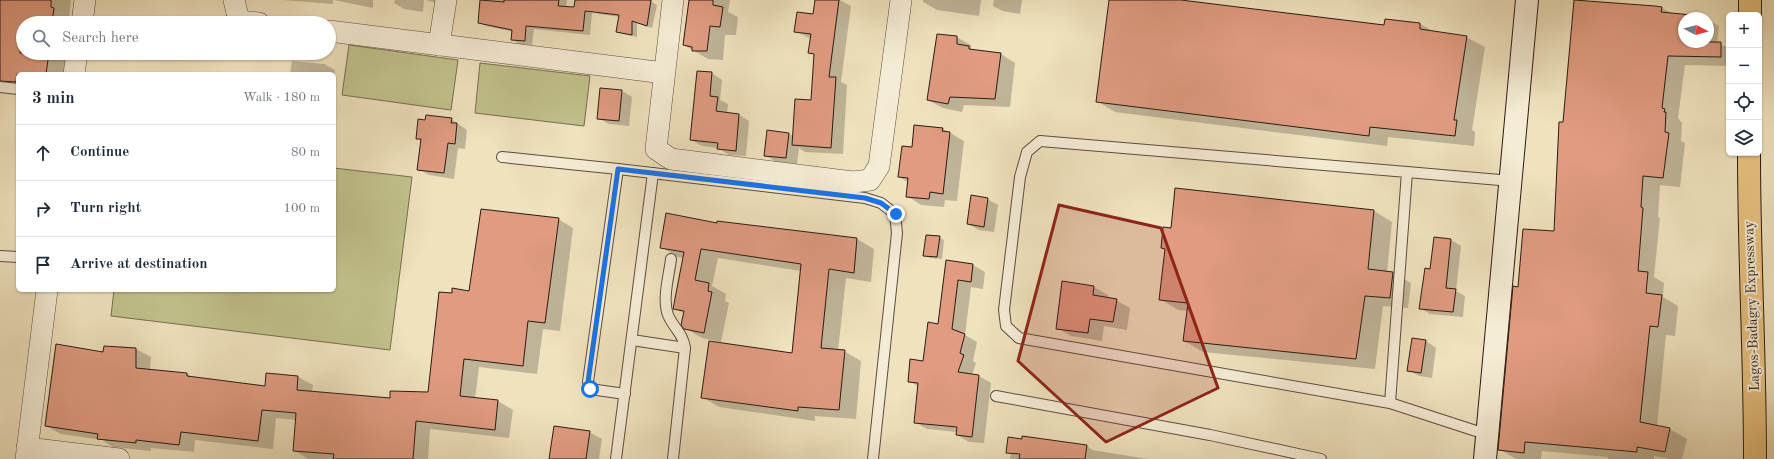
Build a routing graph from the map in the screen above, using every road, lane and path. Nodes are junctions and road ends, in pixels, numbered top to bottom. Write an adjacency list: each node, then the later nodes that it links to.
1 (84, 0): 10 (street)
2 (234, 0): 11 (street)
3 (446, 0): 13 (street)
4 (673, 0): 16 (street)
5 (901, 0): 16 (street)
6 (1516, 0): 24 (main road)
7 (1527, 0): 42 (main road)
8 (1750, 0): 9 (main road)
9 (1750, 12)
10 (83, 16)
11 (235, 16)
12 (336, 32): 13 (street)
13 (439, 45): 16 (street)
14 (76, 60): 15 (street)
15 (74, 72)
16 (664, 73)
17 (0, 87): 18 (lane)
18 (16, 89)
19 (1749, 156): 43 (main road, Lagos-Badagry Expressway)
20 (502, 157): 21 (lane)
21 (618, 169): 23 (lane); 31 (lane)
22 (1407, 172): 24 (lane); 33 (lane); 33 (lane)
23 (654, 173): 29 (lane); 39 (lane)
24 (1500, 180): 34 (main road)
25 (0, 256): 26 (lane)
26 (16, 257)
27 (672, 259): 30 (lane)
28 (47, 292): 35 (street)
29 (632, 340): 30 (lane); 31 (lane)
30 (685, 348): 38 (lane)
31 (625, 394): 37 (lane)
32 (996, 396): 40 (lane)
33 (1390, 403): 34 (lane)
34 (1476, 431): 41 (main road)
35 (27, 454): 36 (street)
36 (119, 459)
37 (616, 459)
38 (673, 459)
39 (873, 459)
40 (1321, 459)
41 (1474, 459)
42 (1485, 459)
43 (1756, 459)

